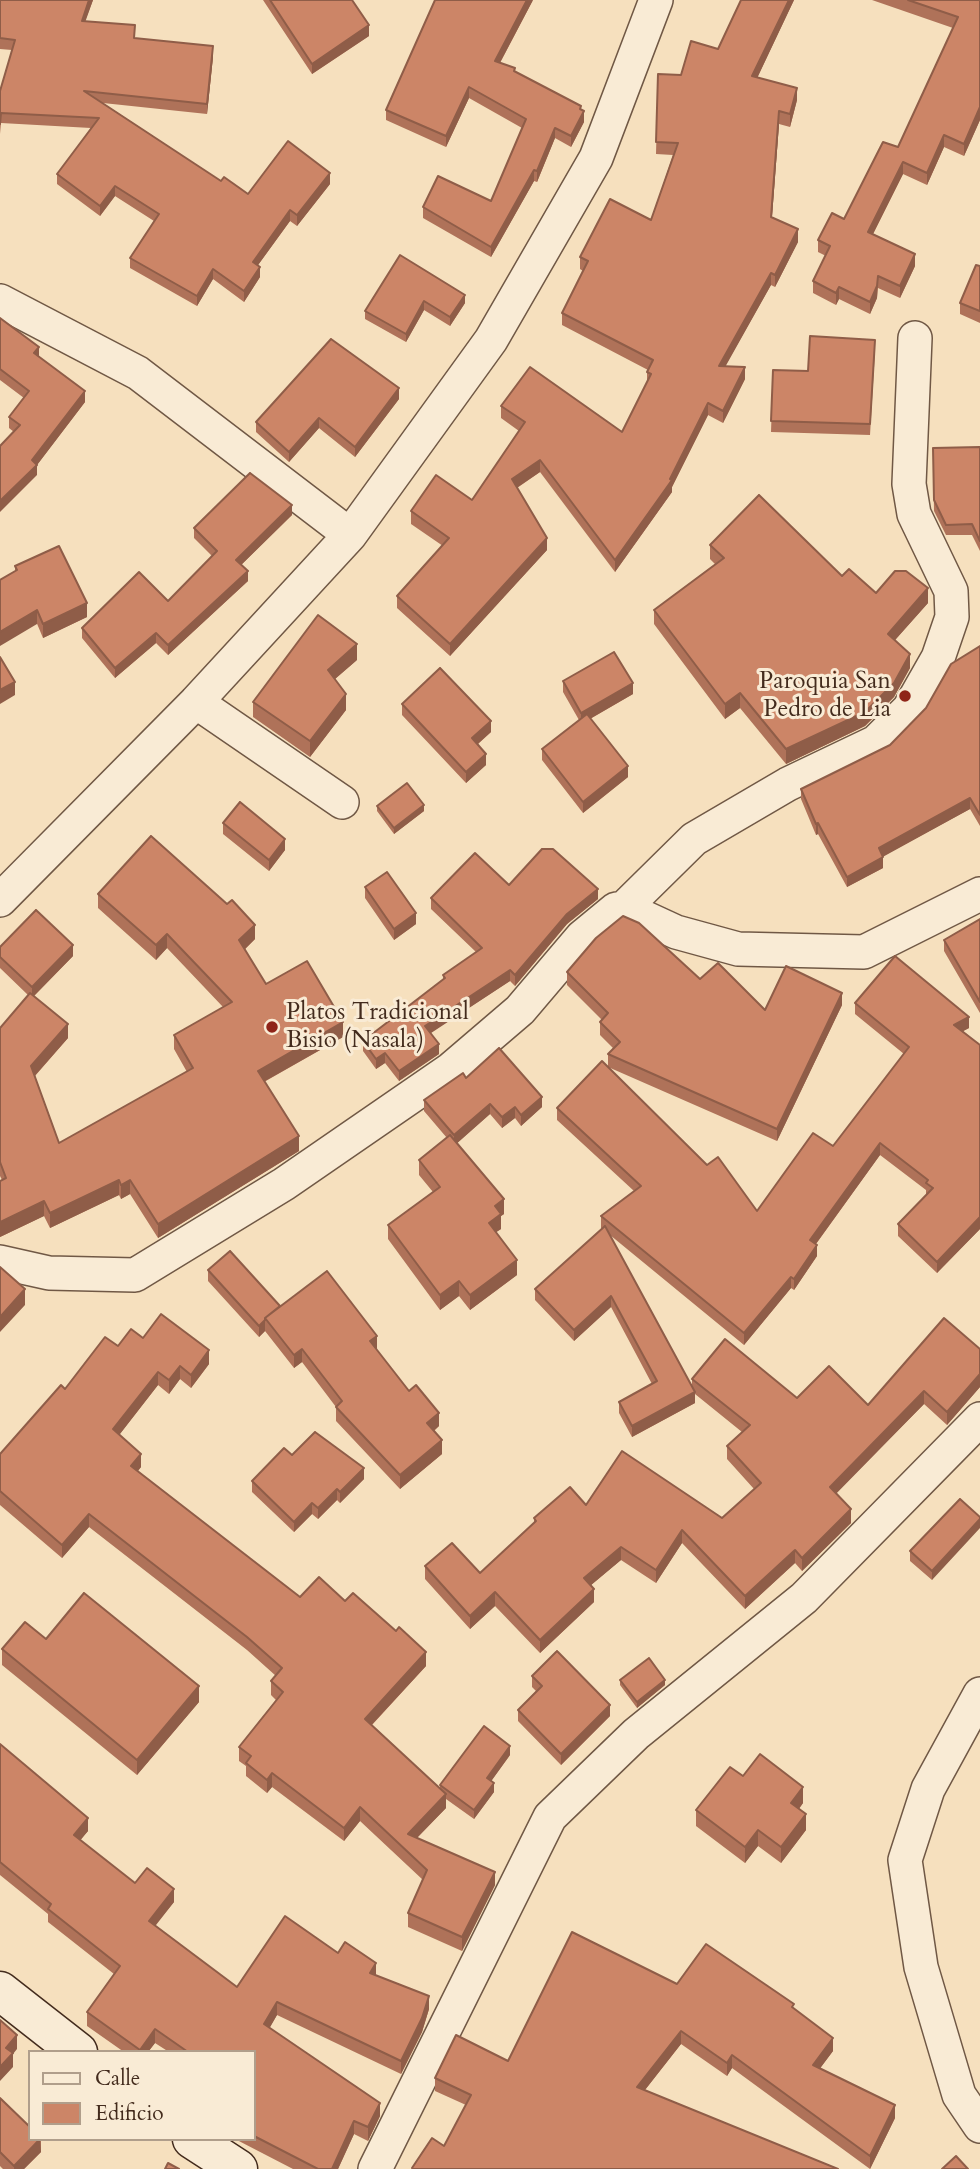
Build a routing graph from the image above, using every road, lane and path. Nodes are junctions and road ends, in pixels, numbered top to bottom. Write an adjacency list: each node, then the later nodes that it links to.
1 (656, 0): 4 (street)
2 (0, 301): 4 (street)
3 (915, 338): 9 (street)
4 (350, 535): 5 (street)
5 (196, 702): 6 (street); 8 (street)
6 (342, 802)
7 (980, 894): 9 (street)
8 (0, 900)
9 (625, 908): 10 (street)
10 (0, 1262)
11 (980, 1419): 18 (street)
12 (980, 1694): 15 (street)
13 (0, 1991): 14 (street)
14 (75, 2050)
15 (980, 2126)
16 (195, 2141): 17 (street)
17 (237, 2169)
18 (375, 2169)

